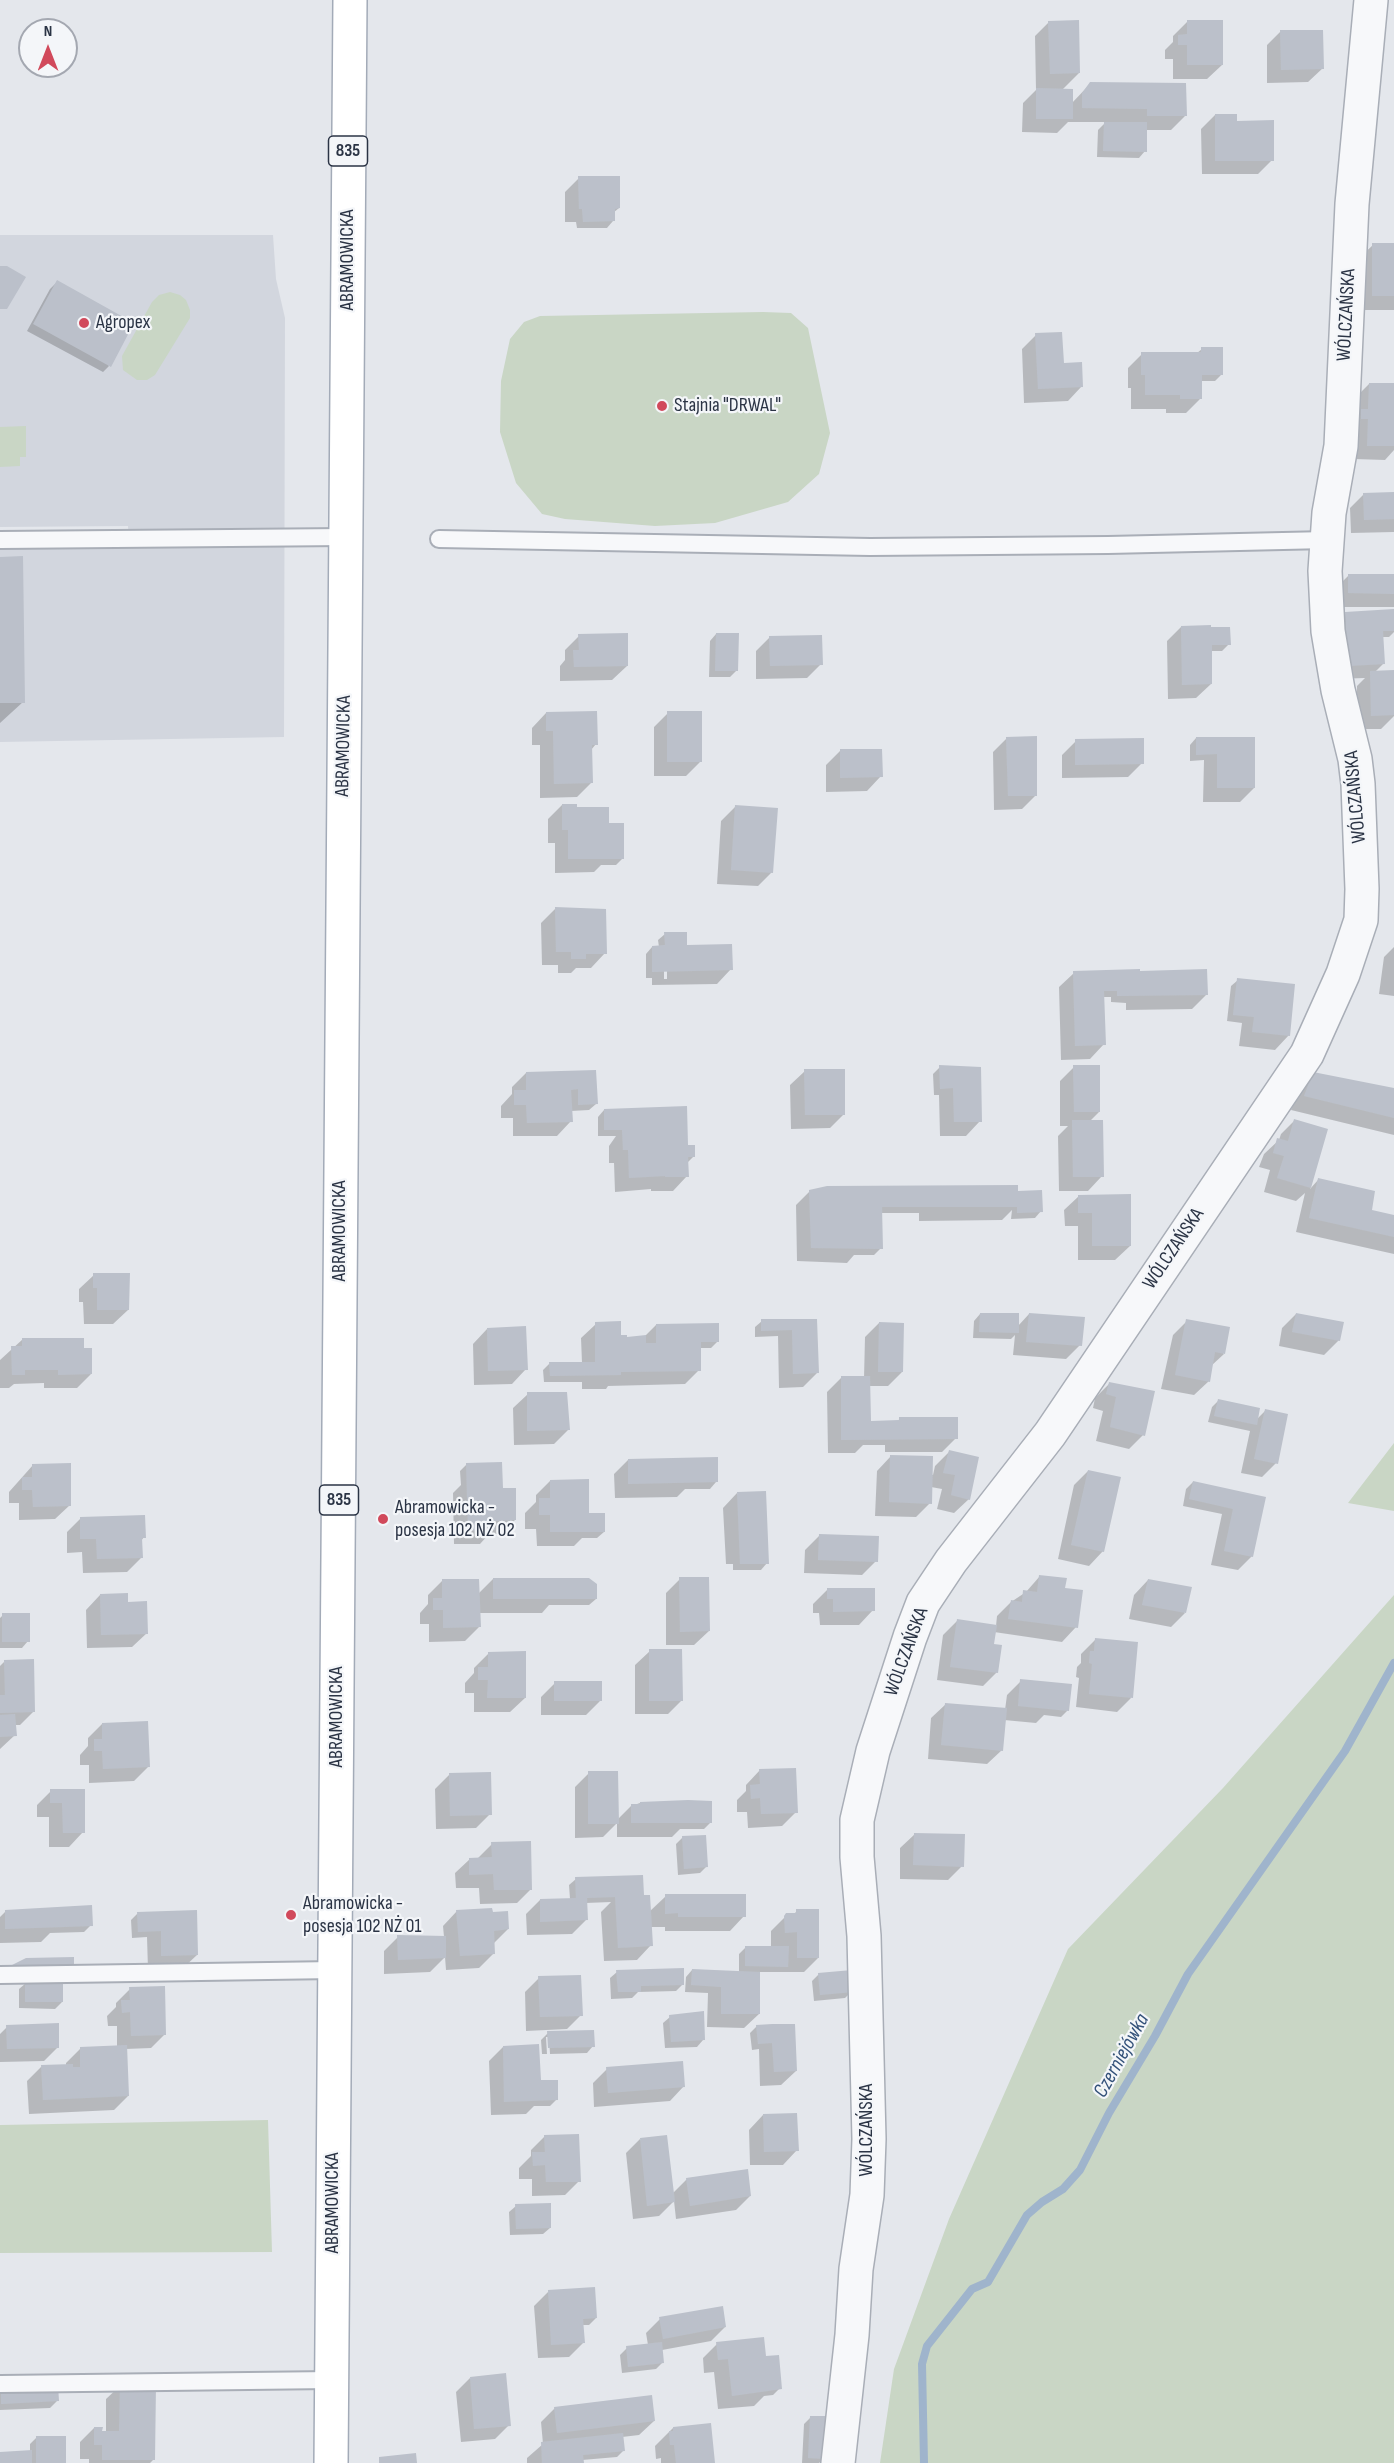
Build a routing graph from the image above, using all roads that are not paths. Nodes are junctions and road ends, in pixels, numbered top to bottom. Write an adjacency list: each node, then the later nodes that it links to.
1 (350, 0): 3 (main road, ABRAMOWICKA / 835)
2 (1371, 0): 6 (street, WÓLCZAŃSKA)
3 (345, 537): 5 (lane); 7 (main road, ABRAMOWICKA / 835)
4 (439, 539): 6 (lane)
5 (0, 540)
6 (1327, 540): 12 (street, WÓLCZAŃSKA)
7 (335, 1970): 8 (lane); 9 (main road, ABRAMOWICKA / 835)
8 (0, 1975)
9 (331, 2380): 10 (lane); 11 (main road, ABRAMOWICKA / 835)
10 (0, 2384)
11 (331, 2463)
12 (838, 2463)

